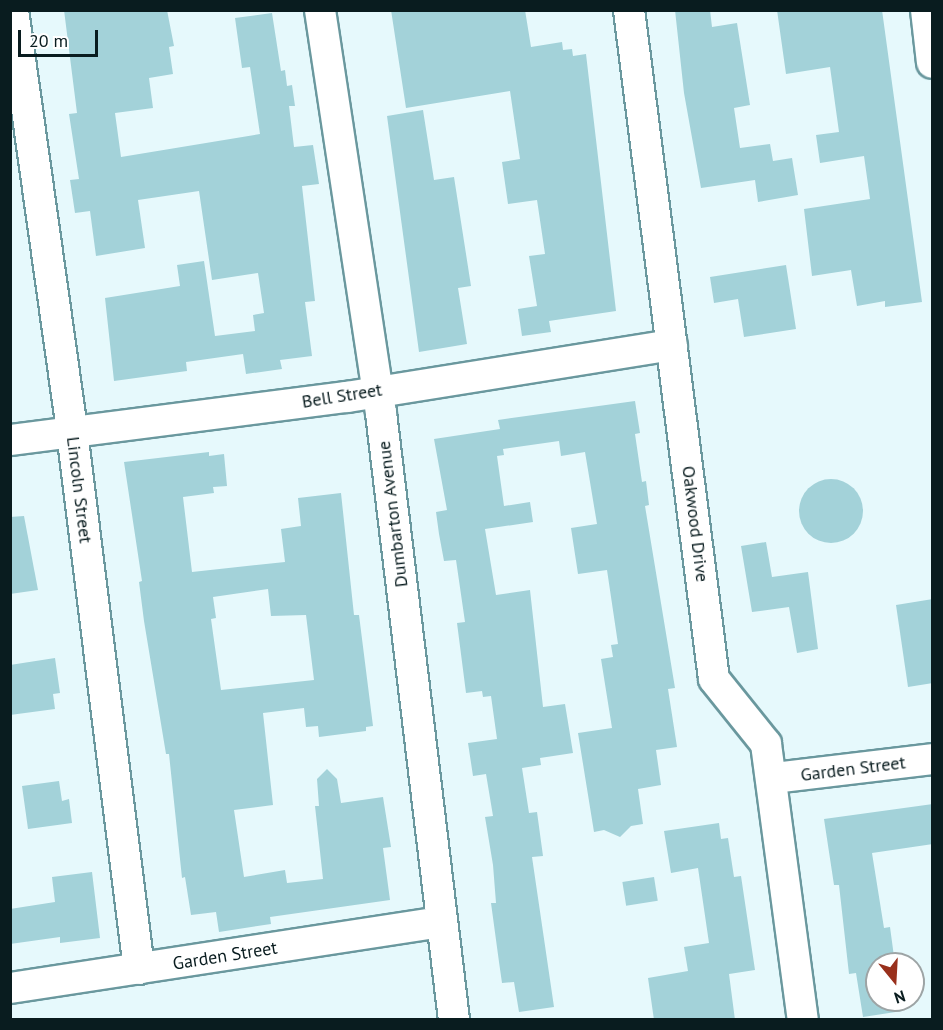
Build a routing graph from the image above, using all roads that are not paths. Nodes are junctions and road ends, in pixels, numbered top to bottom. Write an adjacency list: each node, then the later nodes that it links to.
1 (14, 10): 8 (street, Lincoln Street)
2 (320, 10): 7 (street, Dumbarton Avenue)
3 (628, 10): 6 (street, Oakwood Drive)
4 (926, 10): 5 (street)
5 (933, 63)
6 (672, 345): 7 (street, Bell Street); 11 (street, Oakwood Drive)
7 (377, 391): 8 (street, Bell Street); 12 (street, Dumbarton Avenue)
8 (72, 432): 9 (street, Bell Street); 13 (street, Lincoln Street)
9 (10, 440)
10 (933, 759): 11 (street, Garden Street)
11 (773, 778): 16 (street, Oakwood Drive)
12 (440, 922): 13 (street, Garden Street); 15 (street, Dumbarton Avenue)
13 (139, 969): 14 (street, Garden Street)
14 (10, 988)
15 (454, 1020)
16 (803, 1020)

